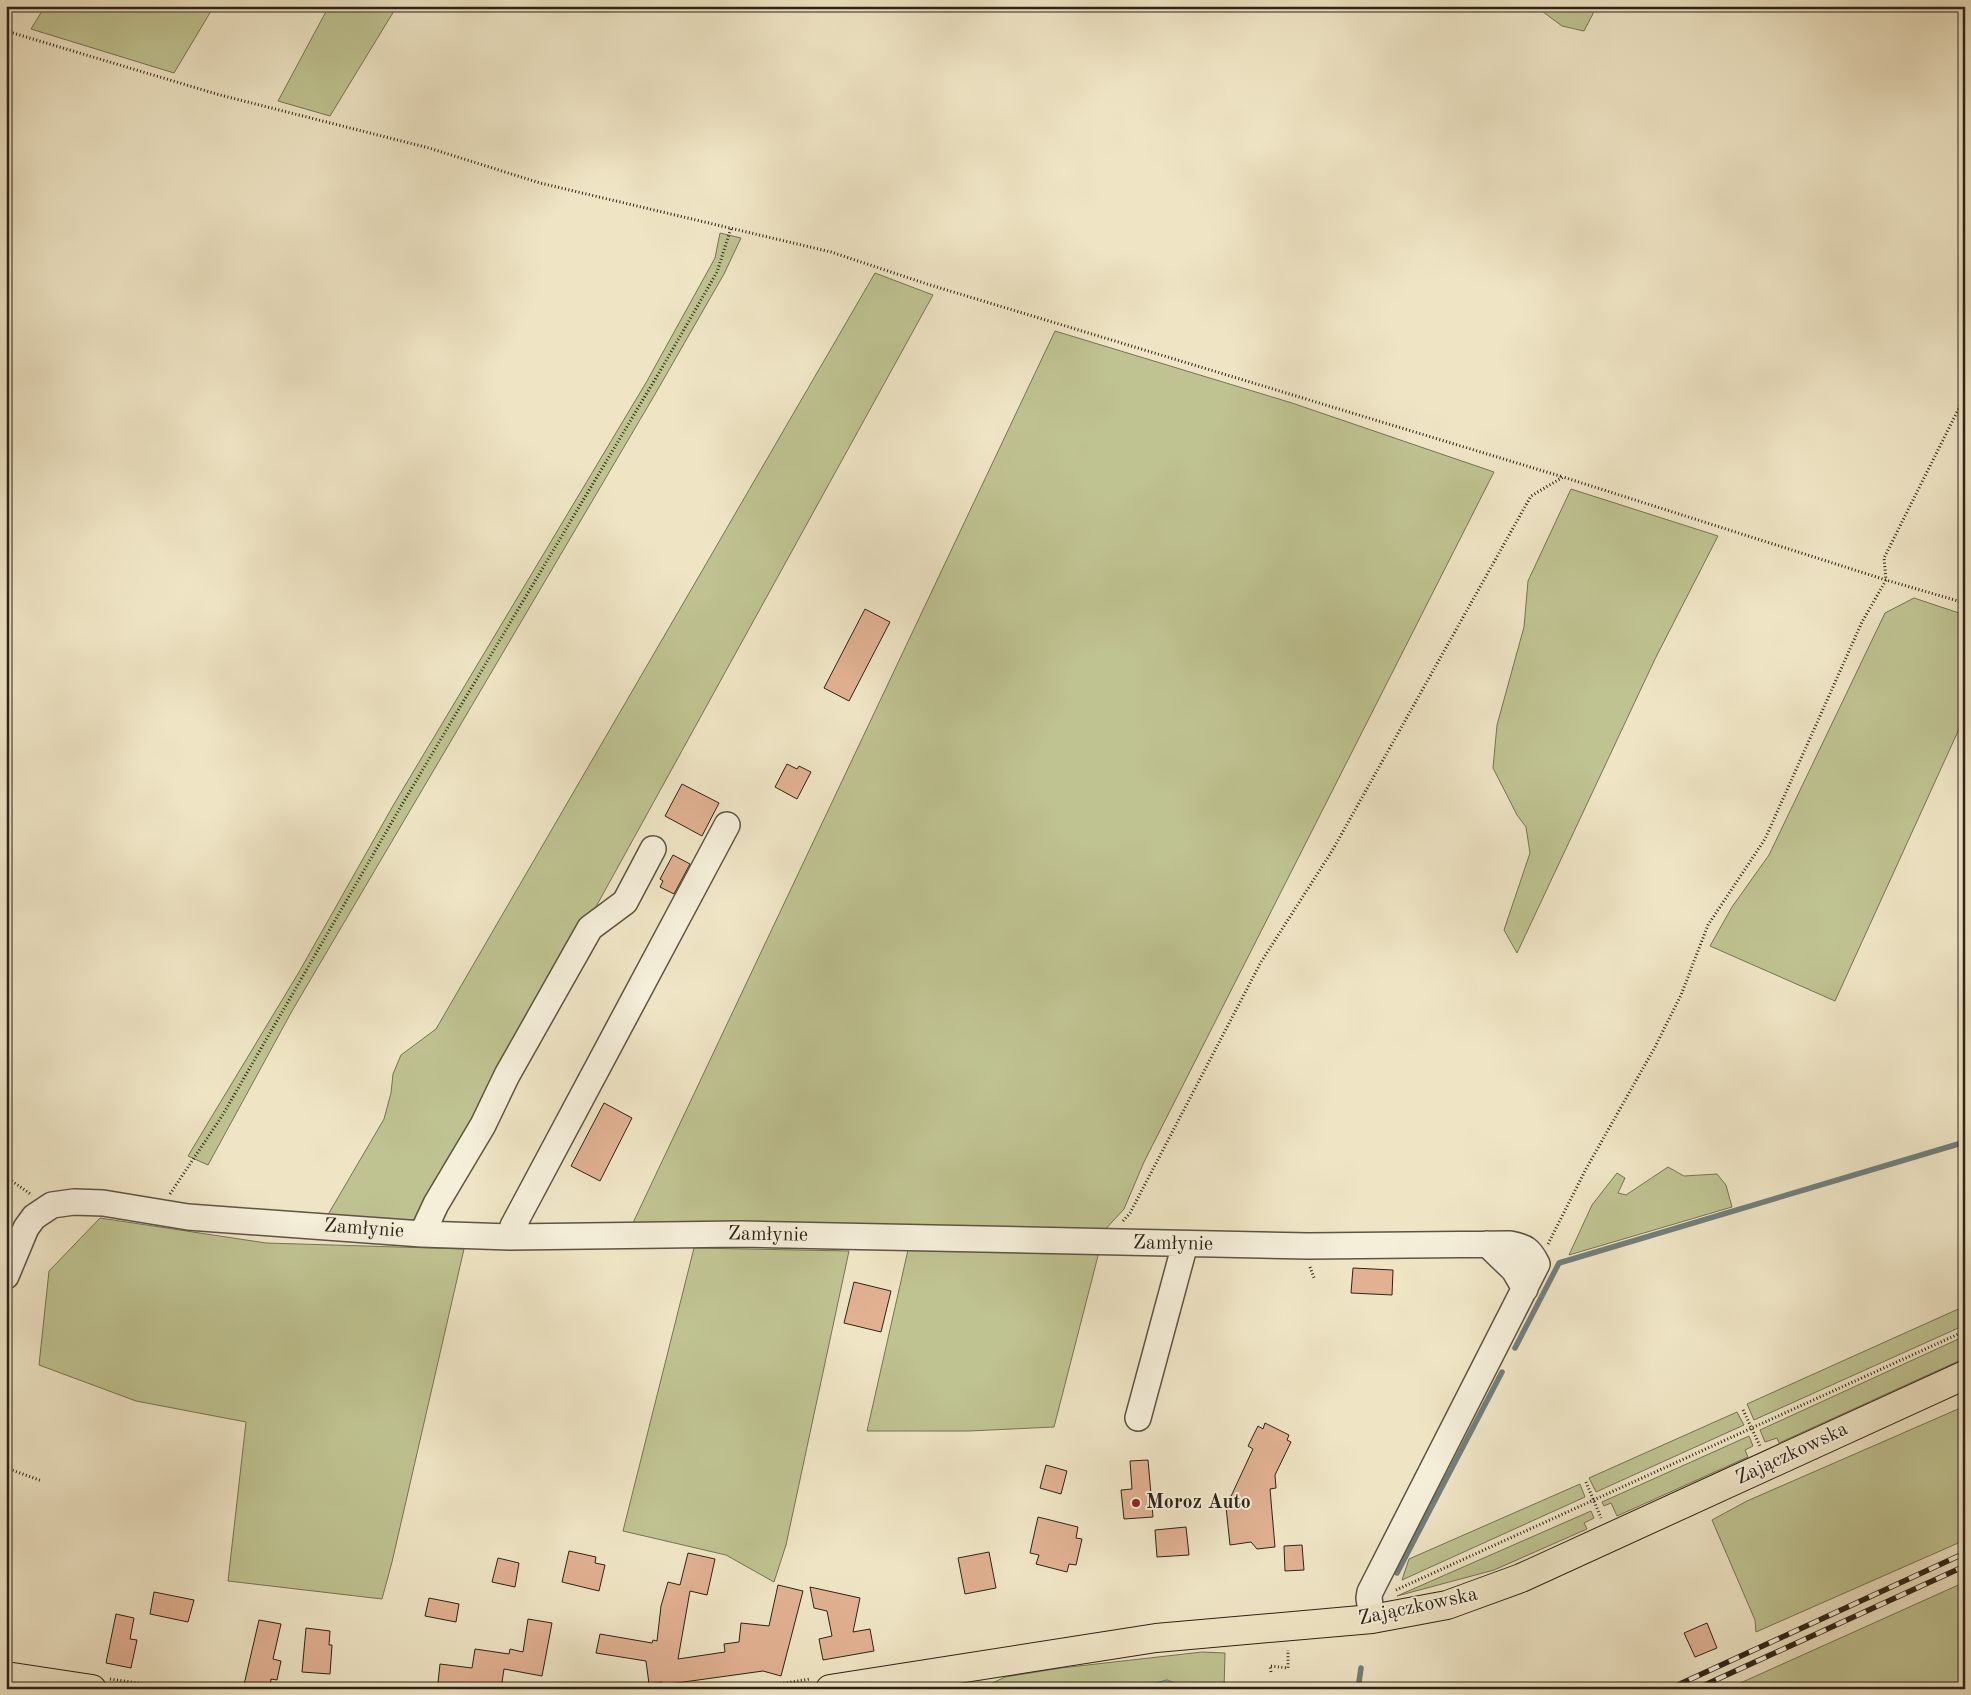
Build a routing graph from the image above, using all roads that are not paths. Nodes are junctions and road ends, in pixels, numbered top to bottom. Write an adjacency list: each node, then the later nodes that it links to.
1 (727, 826): 4 (street)
2 (653, 850): 3 (street)
3 (422, 1234): 4 (street, Zamłynie); 7 (street, Zamłynie)
4 (510, 1237): 5 (street, Zamłynie)
5 (1185, 1244): 6 (street, Zamłynie); 10 (street)
6 (1487, 1244): 8 (street); 8 (street, Zamłynie)
7 (6, 1276)
8 (1525, 1289): 11 (street)
9 (1965, 1375): 11 (main road, Zajączkowska)
10 (1138, 1418)
11 (1372, 1619): 14 (main road, Zajączkowska)
12 (6, 1676): 13 (main road)
13 (92, 1689)
14 (830, 1689)

